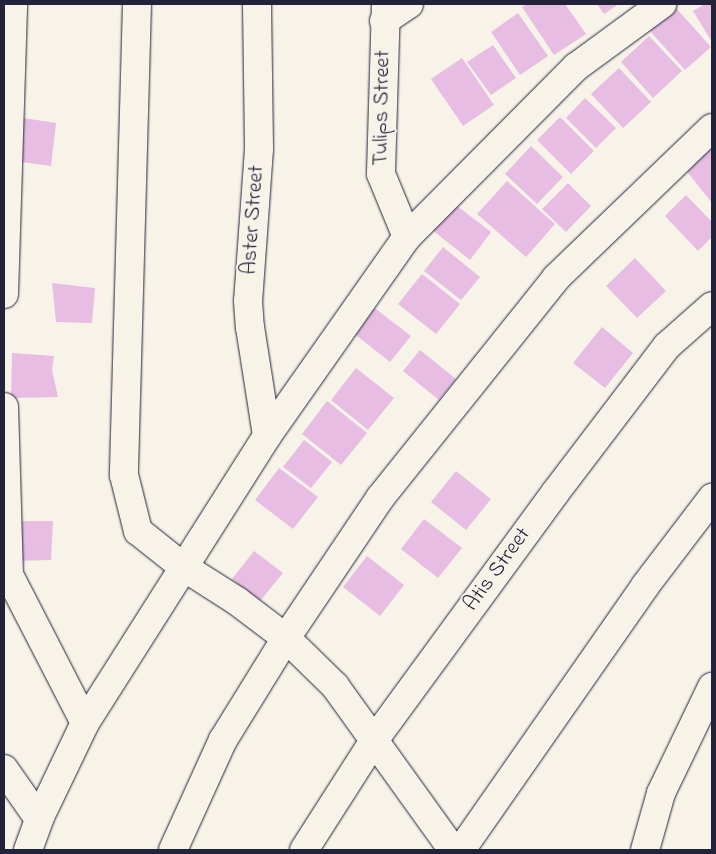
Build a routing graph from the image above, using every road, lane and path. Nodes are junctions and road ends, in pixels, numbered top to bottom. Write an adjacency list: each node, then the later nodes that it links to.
1 (12, 4): 9 (street)
2 (137, 4): 14 (street)
3 (257, 4): 12 (street, Aster Street)
4 (409, 4): 6 (street)
5 (662, 4): 8 (street)
6 (385, 12): 8 (street, Tulips Street)
7 (712, 128): 15 (street)
8 (407, 237): 12 (street)
9 (4, 294)
10 (712, 306): 18 (street, Atis Street)
11 (4, 407): 17 (street)
12 (267, 436): 14 (street)
13 (712, 498): 25 (street)
14 (182, 566): 15 (street); 17 (street)
15 (286, 638): 18 (street); 22 (street)
16 (712, 687): 26 (street)
17 (85, 723): 20 (street)
18 (375, 739): 23 (street, Atis Street); 24 (street)
19 (4, 769): 20 (street)
20 (38, 819): 21 (street)
21 (28, 850)
22 (172, 850)
23 (304, 850)
24 (452, 850)
25 (461, 850)
26 (645, 850)

